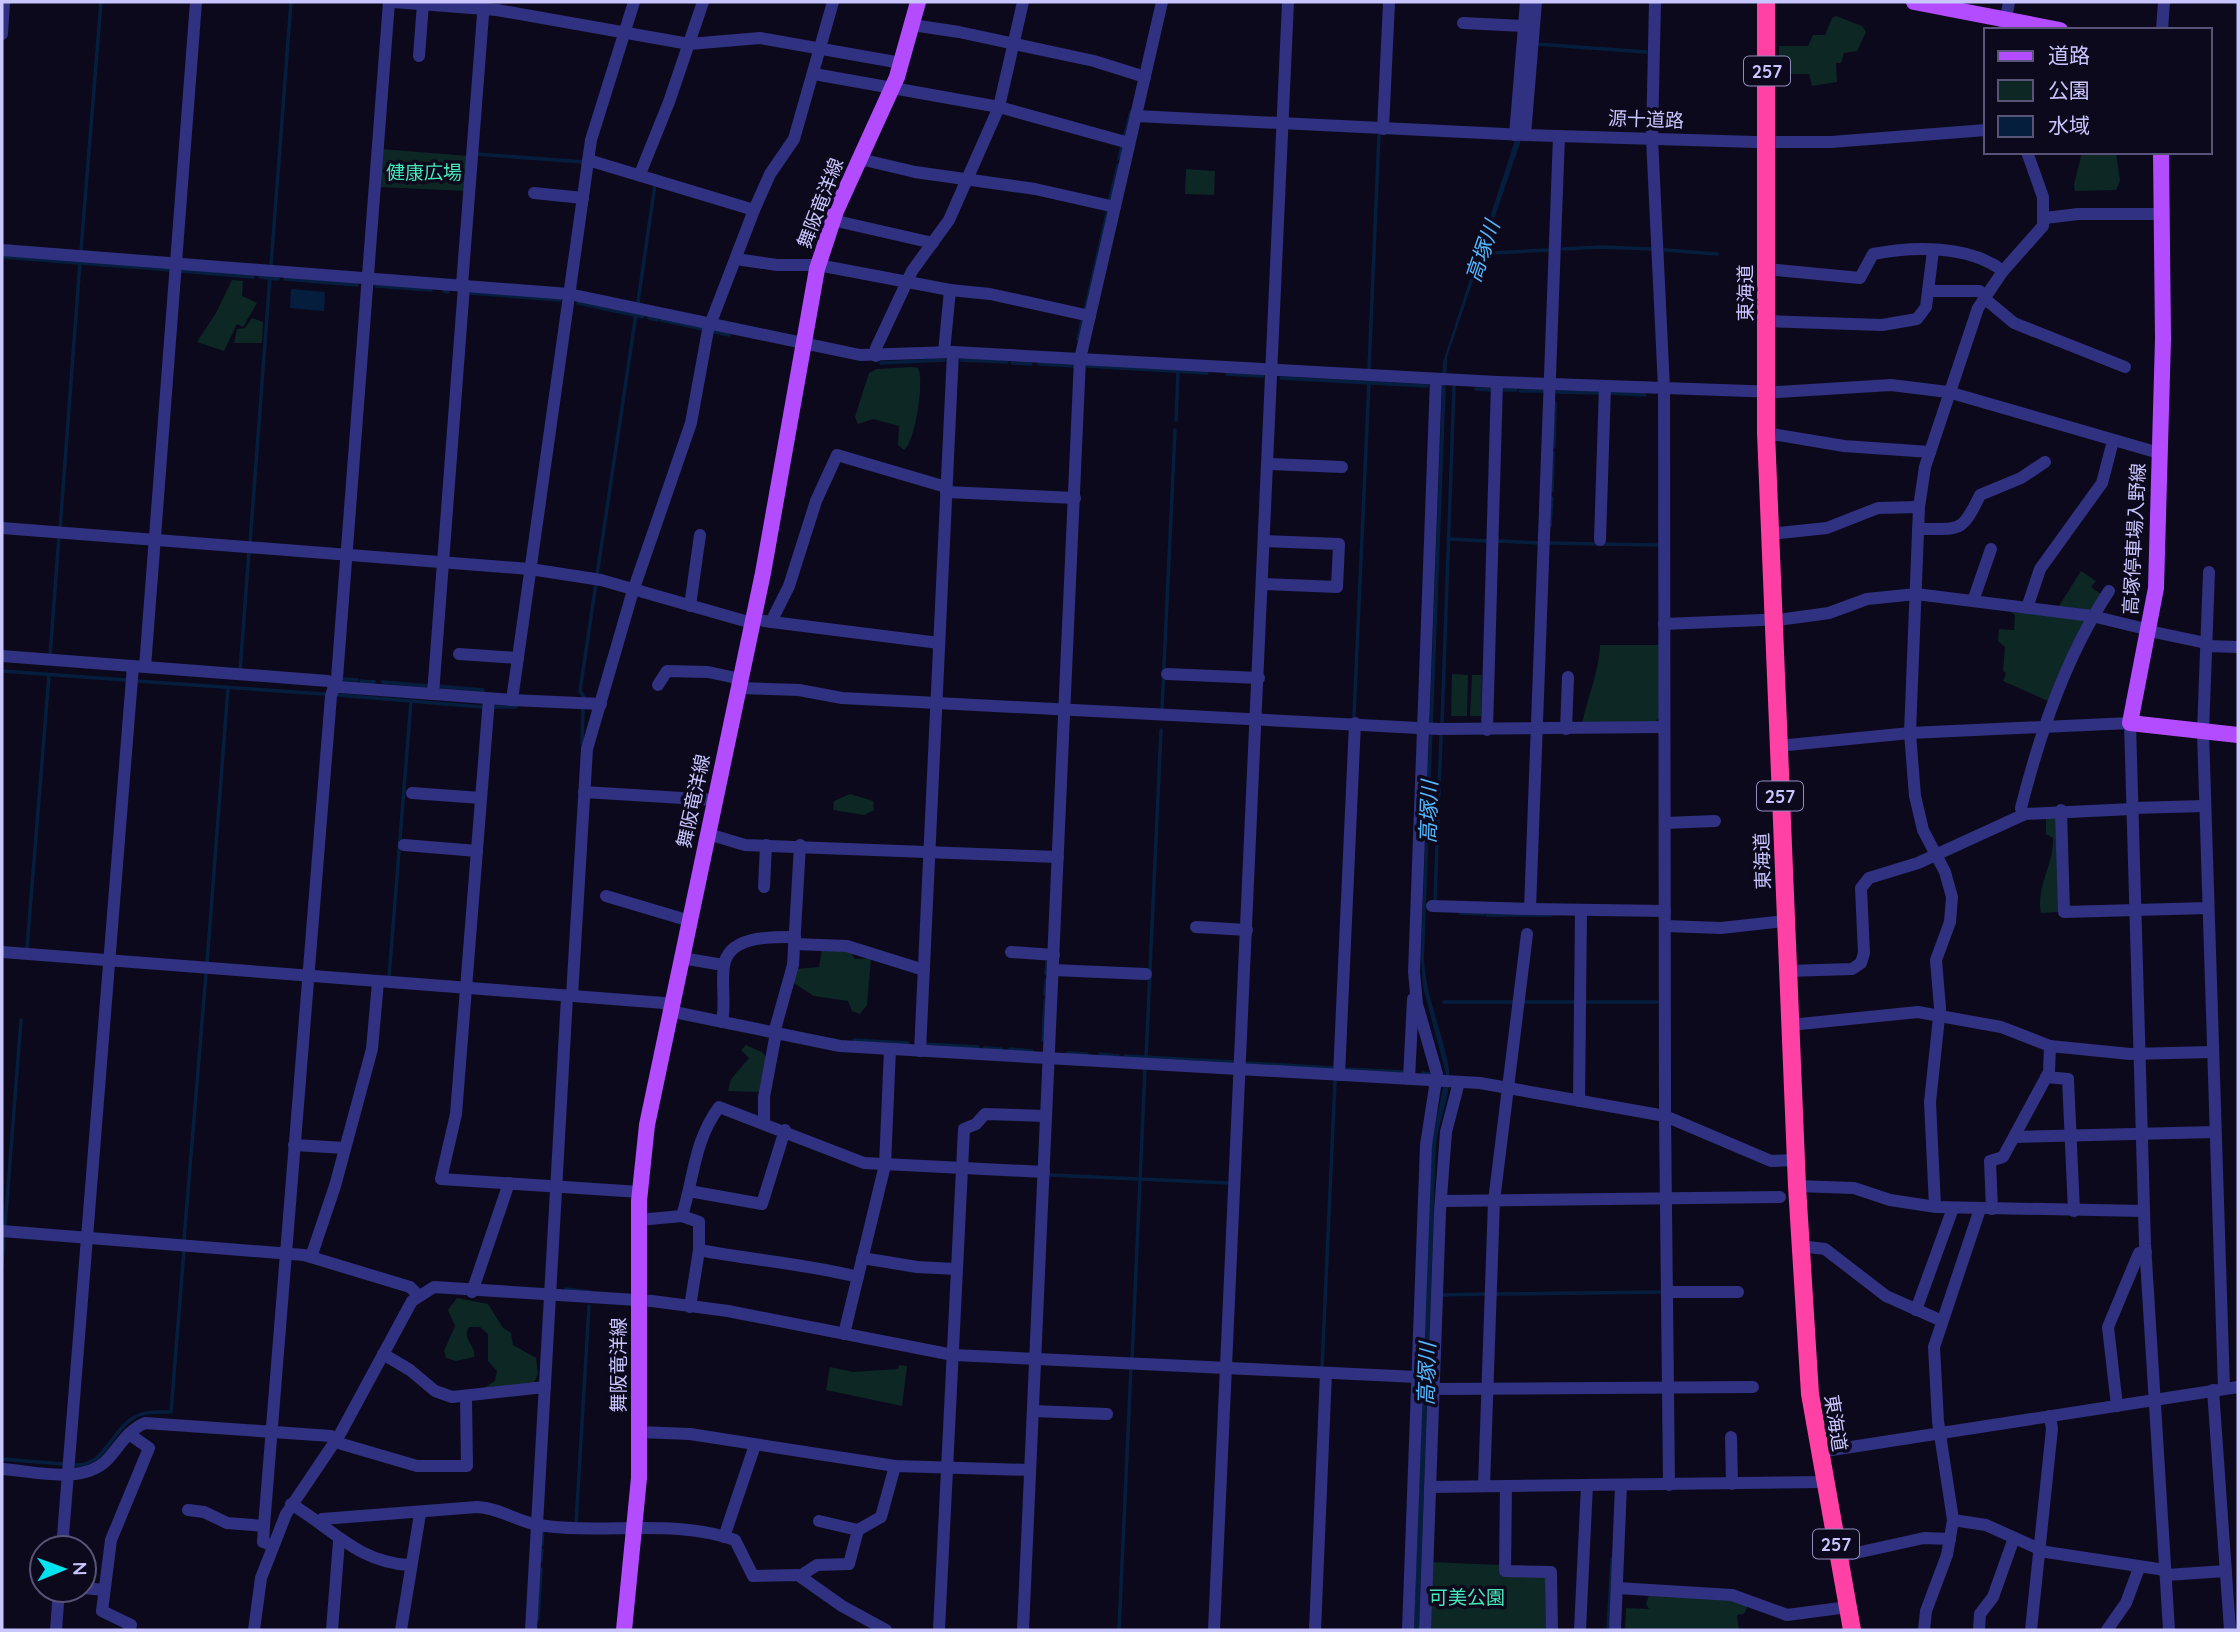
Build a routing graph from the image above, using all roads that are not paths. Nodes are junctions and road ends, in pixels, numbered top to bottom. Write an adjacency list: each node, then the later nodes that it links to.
1 (4, 2): 28 (street)
2 (196, 2): 64 (street)
3 (391, 2): 19 (street); 68 (street)
4 (634, 2): 27 (street)
5 (703, 2): 30 (street)
6 (833, 2): 31 (street)
7 (918, 2): 22 (main road, 舞阪竜洋線)
8 (1023, 2): 29 (street)
9 (1162, 2): 35 (street)
10 (1288, 2): 39 (street)
11 (1389, 2): 40 (street)
12 (1526, 2): 24 (street)
13 (1536, 2): 42 (street)
14 (1655, 2): 44 (street)
15 (1766, 2): 45 (highway, 東海道 / 257)
16 (1914, 2): 23 (main road)
17 (2009, 2): 23 (street)
18 (2164, 2): 26 (street)
19 (423, 4): 20 (street); 32 (street)
20 (483, 5): 27 (street); 70 (street)
21 (1463, 23): 24 (street)
22 (912, 25): 29 (street); 33 (main road, 舞阪竜洋線)
23 (2005, 25): 25 (main road)
24 (1524, 26): 42 (street)
25 (2038, 28)
26 (2162, 28)
27 (625, 32): 30 (street); 50 (street)
28 (2, 34)
29 (1015, 43): 35 (street); 37 (street)
30 (689, 44): 31 (street); 51 (street)
31 (821, 48): 33 (street); 34 (street)
32 (419, 56)
33 (901, 62): 36 (main road, 舞阪竜洋線)
34 (814, 74): 36 (street); 56 (street)
35 (1145, 77): 38 (street)
36 (892, 87): 37 (street); 49 (main road, 舞阪竜洋線)
37 (999, 107): 46 (street); 52 (street)
38 (1136, 116): 39 (street, 源十道路); 46 (street)
39 (1283, 124): 40 (street, 源十道路); 83 (street)
40 (1383, 129): 42 (street, 源十道路)
41 (1984, 130): 45 (street, 源十道路)
42 (1520, 135): 43 (street, 源十道路)
43 (1559, 136): 44 (street, 源十道路); 86 (street)
44 (1652, 138): 45 (street, 源十道路); 88 (street)
45 (1767, 141): 66 (highway, 東海道 / 257)
46 (1129, 143): 55 (street)
47 (2028, 154): 58 (street)
48 (2161, 154): 57 (main road, 高塚停車場入野線)
49 (860, 159): 52 (street); 59 (main road, 舞阪竜洋線)
50 (588, 160): 51 (street); 54 (street)
51 (640, 174): 56 (street)
52 (967, 178): 55 (street); 60 (street)
53 (534, 193): 54 (street)
54 (583, 198): 73 (street)
55 (1115, 208): 75 (street)
56 (754, 210): 63 (street)
57 (2161, 214): 58 (street); 94 (main road, 高塚停車場入野線)
58 (2045, 218): 67 (street)
59 (832, 220): 60 (street); 65 (main road, 舞阪竜洋線)
60 (933, 243): 69 (street)
61 (2, 250): 64 (street)
62 (1933, 251): 66 (street); 67 (street); 72 (street)
63 (736, 259): 65 (street); 77 (street)
64 (176, 263): 68 (street); 105 (street)
65 (818, 265): 69 (street); 78 (main road, 舞阪竜洋線)
66 (1766, 269): 76 (highway, 東海道 / 257)
67 (2003, 271): 74 (street)
68 (367, 278): 70 (street); 109 (street)
69 (907, 281): 71 (street); 80 (street)
70 (463, 286): 73 (street); 110 (street)
71 (950, 290): 75 (street); 79 (street)
72 (1928, 291): 74 (street); 76 (street)
73 (569, 294): 77 (street); 111 (street)
74 (1985, 297): 82 (street); 90 (street)
75 (1090, 316): 81 (street)
76 (1766, 321): 89 (highway, 東海道 / 257)
77 (710, 323): 78 (street); 114 (street)
78 (804, 345): 80 (street); 122 (main road, 舞阪竜洋線)
79 (948, 352): 80 (street); 81 (street); 98 (street)
80 (876, 356)
81 (1080, 359): 83 (street); 99 (street)
82 (2125, 367)
83 (1272, 370): 84 (street); 96 (street)
84 (1441, 379): 85 (street); 150 (street)
85 (1497, 382): 86 (street); 152 (street)
86 (1550, 384): 87 (street); 153 (street)
87 (1605, 386): 88 (street); 106 (street)
88 (1664, 388): 89 (street); 124 (street)
89 (1765, 391): 90 (street); 91 (highway, 東海道 / 257)
90 (1948, 392): 92 (street); 93 (street)
91 (1766, 433): 93 (street); 103 (highway, 東海道 / 257)
92 (2113, 441): 94 (street); 119 (street)
93 (1930, 452): 100 (street)
94 (2159, 453): 125 (main road, 高塚停車場入野線)
95 (2045, 462): 102 (street)
96 (1268, 464): 97 (street); 107 (street)
97 (1342, 467)
98 (946, 489): 99 (street); 123 (street); 126 (street)
99 (1075, 498): 144 (street)
100 (1919, 507): 102 (street); 103 (street)
101 (2, 528): 105 (street)
102 (1918, 529): 116 (street)
103 (1770, 534): 121 (highway, 東海道 / 257)
104 (700, 535): 118 (street)
105 (155, 540): 109 (street); 132 (street)
106 (1600, 540)
107 (1265, 541): 113 (street); 113 (street)
108 (1991, 550): 117 (street)
109 (346, 555): 110 (street); 137 (street)
110 (443, 562): 111 (street); 139 (street)
111 (530, 569): 114 (street); 131 (street)
112 (2209, 572): 127 (street)
113 (1263, 583): 135 (street)
114 (635, 590): 118 (street); 143 (street)
115 (2109, 591): 120 (street)
116 (1916, 594): 117 (street); 121 (street); 155 (street)
117 (1973, 601): 119 (street)
118 (690, 606): 122 (street)
119 (2027, 608): 120 (street)
120 (2092, 616): 125 (street); 148 (street)
121 (1773, 620): 124 (street); 157 (highway, 東海道 / 257)
122 (752, 621): 123 (street); 136 (main road, 舞阪竜洋線)
123 (771, 622): 126 (street)
124 (1664, 624): 149 (street)
125 (2150, 630): 127 (street); 147 (main road, 高塚停車場入野線)
126 (939, 643): 142 (street)
127 (2206, 644): 128 (street); 154 (street)
128 (2238, 647)
129 (459, 654): 131 (street)
130 (2, 656): 132 (street)
131 (518, 658): 141 (street)
132 (139, 667): 137 (street); 195 (street)
133 (1167, 674): 135 (street)
134 (1568, 677): 151 (street)
135 (1259, 678): 145 (street)
136 (740, 683): 138 (street); 142 (street); 161 (main road, 舞阪竜洋線)
137 (335, 684): 139 (street); 201 (street)
138 (658, 685)
139 (433, 694): 140 (street)
140 (489, 699): 141 (street); 160 (street)
141 (512, 700): 143 (street)
142 (936, 702): 144 (street); 173 (street)
143 (601, 704): 158 (street)
144 (1065, 709): 145 (street); 175 (street)
145 (1257, 718): 146 (street); 188 (street)
146 (1355, 723): 150 (street); 218 (street)
147 (2130, 723): 148 (street); 154 (main road); 163 (street)
148 (2044, 726): 155 (street); 165 (street)
149 (1664, 727): 151 (street); 167 (street)
150 (1428, 729): 152 (street); 203 (street)
151 (1566, 729): 153 (street)
152 (1487, 730): 153 (street)
153 (1537, 730): 180 (street)
154 (2203, 732): 156 (main road); 162 (street)
155 (1910, 733): 157 (street); 174 (street)
156 (2238, 735)
157 (1778, 746): 185 (highway, 東海道 / 257)
158 (584, 792): 161 (street); 205 (street)
159 (412, 793): 160 (street)
160 (481, 798): 172 (street)
161 (715, 800): 168 (main road, 舞阪竜洋線)
162 (2205, 806): 163 (street); 179 (street)
163 (2132, 809): 164 (street); 181 (street)
164 (2061, 810): 165 (street); 181 (street)
165 (2023, 815): 174 (street)
166 (1715, 821): 167 (street)
167 (1665, 823): 182 (street)
168 (708, 834): 170 (street); 184 (main road, 舞阪竜洋線)
169 (404, 845): 172 (street)
170 (766, 845): 171 (street); 176 (street)
171 (800, 845): 173 (street); 190 (street)
172 (477, 851): 204 (street)
173 (929, 851): 175 (street); 197 (street)
174 (1935, 855): 199 (street); 207 (street)
175 (1058, 857): 193 (street)
176 (764, 887)
177 (606, 896): 184 (street)
178 (1432, 906): 180 (street)
179 (2208, 908): 181 (street); 214 (street)
180 (1530, 909): 183 (street)
181 (2135, 910): 215 (street)
182 (1665, 911): 183 (street); 186 (street)
183 (1581, 912): 224 (street)
184 (690, 921): 194 (main road, 舞阪竜洋線)
185 (1785, 921): 186 (street); 199 (highway, 東海道 / 257)
186 (1665, 926): 226 (street)
187 (1196, 927): 188 (street)
188 (1247, 929): 217 (street)
189 (1527, 934): 223 (street)
190 (795, 941): 196 (street); 197 (street); 210 (street)
191 (2, 952): 195 (street)
192 (1011, 953): 193 (street)
193 (1054, 955): 198 (street)
194 (682, 958): 196 (street); 206 (main road, 舞阪竜洋線)
195 (109, 961): 201 (street); 256 (street)
196 (723, 964): 208 (street)
197 (923, 970): 213 (street)
198 (1053, 970): 200 (street); 216 (street)
199 (1787, 971): 209 (highway, 東海道 / 257)
200 (1146, 974)
201 (308, 976): 202 (street); 233 (street)
202 (378, 982): 204 (street); 234 (street)
203 (1415, 988): 220 (street); 221 (street)
204 (466, 989): 205 (street); 239 (street)
205 (570, 996): 206 (street); 240 (street)
206 (672, 1008): 208 (street); 243 (main road, 舞阪竜洋線)
207 (1938, 1015): 209 (street); 211 (street); 248 (street)
208 (722, 1022): 210 (street)
209 (1790, 1025): 235 (highway, 東海道 / 257)
210 (775, 1033): 212 (street); 227 (street)
211 (2050, 1046): 215 (street); 219 (street)
212 (890, 1049): 213 (street); 236 (street)
213 (920, 1051): 216 (street)
214 (2212, 1052): 215 (street); 229 (street)
215 (2139, 1054): 230 (street)
216 (1049, 1058): 217 (street); 225 (street)
217 (1240, 1069): 218 (street); 278 (street)
218 (1339, 1075): 220 (street)
219 (2046, 1077): 231 (street); 232 (street)
220 (1409, 1079): 221 (street)
221 (1438, 1081): 222 (street); 280 (street)
222 (1457, 1082): 223 (street); 246 (street)
223 (1508, 1088): 224 (street); 247 (street)
224 (1579, 1101): 226 (street)
225 (1046, 1116): 237 (street); 238 (street)
226 (1665, 1116): 235 (street); 245 (street)
227 (764, 1123): 228 (street); 242 (street)
228 (785, 1130): 236 (street); 242 (street)
229 (2215, 1132): 230 (street); 287 (street)
230 (2142, 1135): 232 (street); 252 (street)
231 (2016, 1137): 232 (street); 250 (street)
232 (2071, 1137): 251 (street)
233 (294, 1145): 234 (street); 260 (street)
234 (345, 1148): 261 (street)
235 (1795, 1160): 241 (highway, 東海道 / 257)
236 (885, 1165): 237 (street); 262 (street)
237 (961, 1168): 238 (street); 263 (street)
238 (1044, 1172): 277 (street)
239 (509, 1183): 240 (street); 265 (street)
240 (556, 1186): 243 (street); 269 (street)
241 (1797, 1186): 248 (street); 257 (highway, 東海道 / 257)
242 (690, 1191): 253 (street)
243 (640, 1192): 254 (main road, 舞阪竜洋線)
244 (1780, 1198): 245 (street)
245 (1666, 1199): 247 (street); 266 (street)
246 (1443, 1201): 247 (street); 285 (street)
247 (1494, 1201): 286 (street)
248 (1935, 1206): 249 (street)
249 (1953, 1208): 250 (street); 272 (street)
250 (1986, 1209): 251 (street); 273 (street)
251 (2074, 1211): 252 (street)
252 (2144, 1212): 259 (street)
253 (682, 1216): 254 (street); 258 (street)
254 (639, 1220): 270 (main road, 舞阪竜洋線)
255 (2, 1231): 256 (street)
256 (87, 1238): 260 (street); 306 (street)
257 (1800, 1245): 272 (street); 301 (highway, 東海道 / 257)
258 (699, 1250): 264 (street); 271 (street)
259 (2146, 1252): 289 (street); 290 (street)
260 (285, 1254): 261 (street); 294 (street)
261 (311, 1257): 268 (street)
262 (862, 1258): 263 (street); 264 (street)
263 (956, 1269): 276 (street)
264 (858, 1277): 274 (street)
265 (471, 1292): 268 (street); 269 (street)
266 (1667, 1292): 267 (street); 282 (street)
267 (1738, 1292)
268 (418, 1295): 275 (street)
269 (551, 1296): 270 (street); 281 (street)
270 (639, 1300): 271 (street); 295 (main road, 舞阪竜洋線)
271 (690, 1307): 274 (street)
272 (1916, 1310): 273 (street)
273 (1942, 1321): 296 (street)
274 (844, 1334): 276 (street)
275 (383, 1354): 288 (street); 299 (street)
276 (953, 1355): 277 (street); 303 (street)
277 (1035, 1359): 278 (street); 291 (street)
278 (1226, 1368): 279 (street); 353 (street)
279 (1326, 1373): 280 (street); 354 (street)
280 (1417, 1377): 355 (street)
281 (545, 1387): 288 (street); 321 (street)
282 (1668, 1387): 283 (street); 286 (street); 311 (street)
283 (1753, 1387)
284 (2238, 1387): 287 (street)
285 (1434, 1389): 286 (street); 314 (street)
286 (1487, 1389): 312 (street)
287 (2219, 1390): 289 (street); 335 (street)
288 (466, 1398): 299 (street)
289 (2155, 1400): 290 (street); 336 (street)
290 (2117, 1406): 293 (street)
291 (1033, 1411): 292 (street); 305 (street)
292 (1107, 1414)
293 (2050, 1416): 296 (street); 331 (street)
294 (271, 1432): 297 (street); 299 (street); 322 (street)
295 (639, 1432): 300 (street); 323 (main road, 舞阪竜洋線)
296 (1940, 1433): 301 (street); 318 (street)
297 (129, 1434): 306 (street); 340 (street)
298 (1731, 1437): 308 (street)
299 (336, 1441): 315 (street)
300 (755, 1445): 302 (street); 326 (street)
301 (1819, 1452): 307 (highway, 東海道 / 257)
302 (895, 1466): 303 (street); 324 (street)
303 (947, 1468): 305 (street); 351 (street)
304 (2, 1469): 306 (street)
305 (1030, 1470): 352 (street)
306 (68, 1474): 325 (street)
307 (1824, 1482): 308 (street); 332 (highway, 東海道 / 257)
308 (1732, 1484): 311 (street)
309 (1587, 1485): 310 (street); 313 (street); 358 (street)
310 (1621, 1485): 311 (street); 338 (street)
311 (1669, 1485)
312 (1483, 1486): 313 (street); 314 (street)
313 (1506, 1486): 357 (street)
314 (1430, 1487): 356 (street)
315 (291, 1504): 320 (street); 330 (street)
316 (188, 1510): 322 (street)
317 (420, 1514): 320 (street); 321 (street); 333 (street)
318 (1953, 1520): 327 (street); 328 (street)
319 (819, 1521): 324 (street)
320 (319, 1522): 329 (street)
321 (537, 1525): 323 (street); 348 (street)
322 (264, 1526): 330 (street)
323 (635, 1530): 326 (street); 349 (main road, 舞阪竜洋線)
324 (858, 1530): 337 (street)
325 (63, 1534)
326 (723, 1537): 337 (street)
327 (2014, 1538): 331 (street); 362 (street)
328 (1950, 1539): 332 (street); 361 (street)
329 (339, 1541): 333 (street); 346 (street)
330 (271, 1545): 345 (street)
331 (2039, 1550): 334 (street); 363 (street)
332 (1838, 1557): 342 (highway, 東海道 / 257)
333 (409, 1565): 347 (street)
334 (2139, 1568): 336 (street); 364 (street)
335 (2226, 1571): 336 (street); 366 (street)
336 (2166, 1573): 365 (street)
337 (800, 1576): 350 (street)
338 (1617, 1588): 342 (street); 359 (street)
339 (98, 1589): 340 (street)
340 (104, 1590): 344 (street)
341 (58, 1604): 343 (street)
342 (1848, 1607): 360 (highway, 東海道 / 257)
343 (56, 1630)
344 (129, 1630)
345 (254, 1630)
346 (332, 1630)
347 (401, 1630)
348 (530, 1630)
349 (624, 1630)
350 (886, 1630)
351 (939, 1630)
352 (1023, 1630)
353 (1214, 1630)
354 (1315, 1630)
355 (1408, 1630)
356 (1425, 1630)
357 (1552, 1630)
358 (1580, 1630)
359 (1615, 1630)
360 (1852, 1630)
361 (1924, 1630)
362 (1979, 1630)
363 (2031, 1630)
364 (2107, 1630)
365 (2169, 1630)
366 (2230, 1630)

